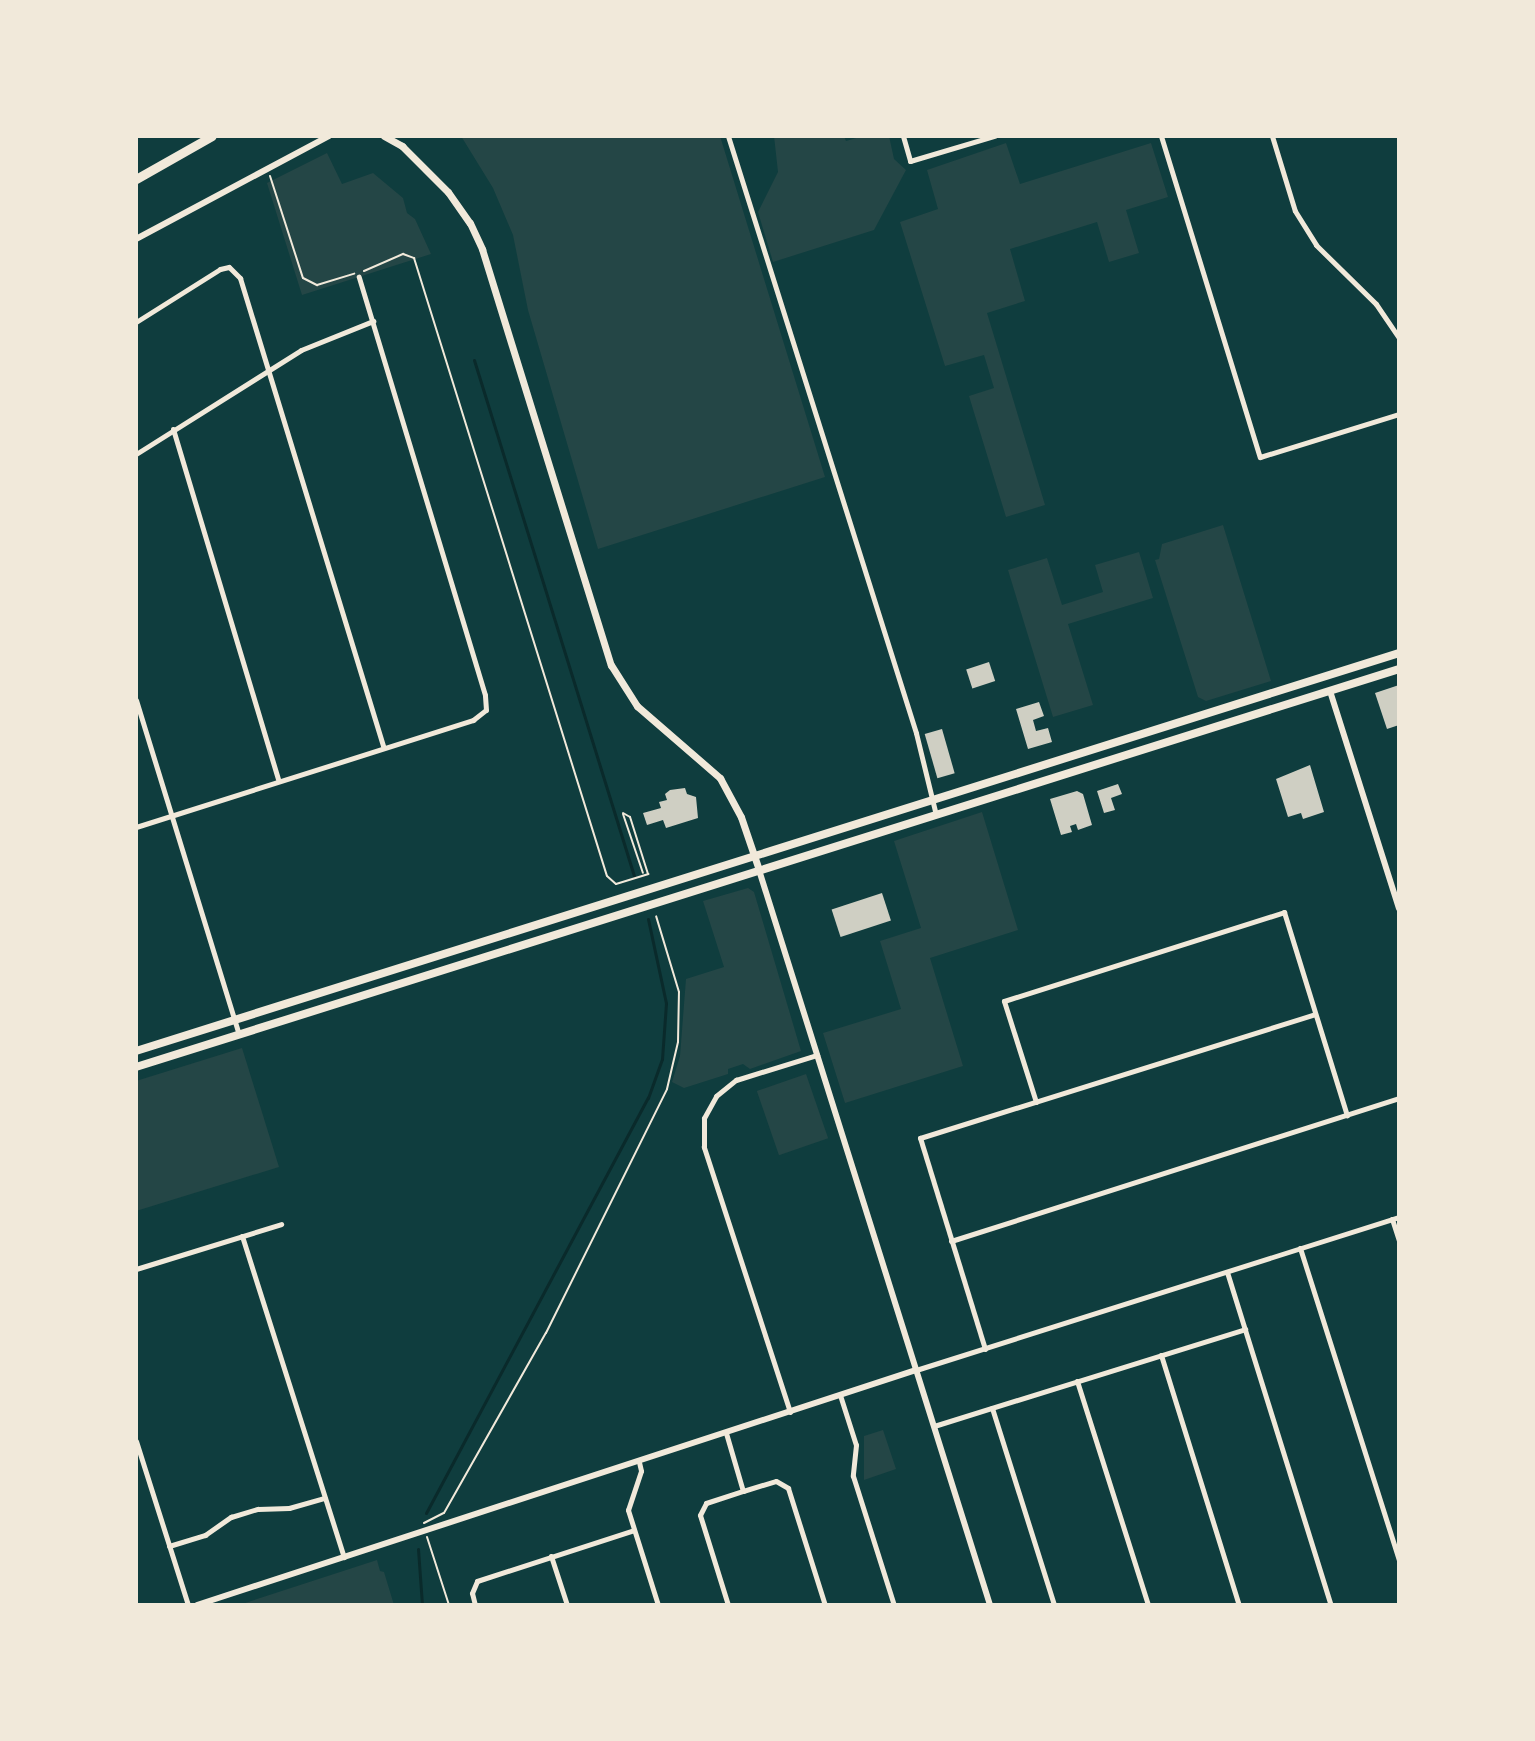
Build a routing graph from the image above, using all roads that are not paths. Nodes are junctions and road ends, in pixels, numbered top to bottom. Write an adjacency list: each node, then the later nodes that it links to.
1 (212, 136): 9 (highway)
2 (329, 136): 10 (street)
3 (384, 136): 32 (main road)
4 (728, 136): 28 (street)
5 (903, 136): 6 (street)
6 (994, 136)
7 (1161, 136): 16 (street)
8 (1272, 136): 14 (street)
9 (136, 179)
10 (136, 239)
11 (359, 277): 12 (street)
12 (373, 321): 15 (street); 24 (street)
13 (136, 322): 15 (street)
14 (1399, 338)
15 (269, 369): 17 (street); 24 (street)
16 (1399, 414)
17 (173, 429): 18 (street); 26 (street)
18 (136, 454)
19 (1399, 653): 21 (main road)
20 (1399, 669): 22 (main road)
21 (1325, 676): 22 (main road); 25 (main road)
22 (1330, 691): 27 (main road); 34 (street)
23 (136, 700): 30 (street)
24 (383, 747): 26 (street)
25 (1018, 773): 27 (main road); 28 (main road)
26 (278, 780): 30 (street)
27 (1022, 787): 29 (main road)
28 (931, 800): 29 (street); 32 (main road)
29 (936, 815): 32 (main road)
30 (171, 816): 31 (street); 39 (street)
31 (136, 827)
32 (757, 863): 36 (main road); 37 (main road); 42 (street)
33 (1399, 877): 34 (street)
34 (1389, 880): 35 (street)
35 (1399, 908)
36 (489, 940): 37 (main road); 39 (main road)
37 (493, 955): 40 (main road)
38 (1315, 1014): 45 (street); 45 (street); 46 (street)
39 (234, 1020): 40 (street); 41 (main road)
40 (239, 1035): 43 (main road)
41 (136, 1051)
42 (817, 1055): 58 (street); 62 (street)
43 (136, 1067)
44 (1399, 1098): 46 (street)
45 (1036, 1102): 50 (street)
46 (1347, 1115): 50 (street)
47 (1396, 1218): 51 (street); 52 (street)
48 (281, 1224): 49 (street)
49 (242, 1236): 53 (street); 68 (street)
50 (951, 1241): 56 (street)
51 (1399, 1241)
52 (1300, 1248): 54 (street); 73 (street)
53 (136, 1269)
54 (1227, 1272): 55 (street); 56 (street)
55 (1245, 1329): 57 (street); 86 (street)
56 (985, 1349): 58 (street)
57 (1161, 1355): 59 (street); 85 (street)
58 (916, 1370): 60 (street); 63 (street)
59 (1077, 1381): 61 (street); 84 (street)
60 (840, 1395): 62 (street); 81 (street)
61 (992, 1408): 63 (street); 83 (street)
62 (790, 1412): 64 (street)
63 (934, 1426): 82 (street)
64 (726, 1433): 66 (street); 67 (street)
65 (136, 1441): 70 (street)
66 (639, 1462): 69 (street); 72 (street)
67 (743, 1491): 79 (street); 80 (street)
68 (325, 1498): 70 (street); 72 (street)
69 (634, 1530): 71 (street); 78 (street)
70 (169, 1546): 74 (street)
71 (551, 1556): 76 (street); 77 (street)
72 (344, 1558): 75 (street)
73 (1399, 1561)
74 (188, 1605)
75 (197, 1605)
76 (475, 1605)
77 (567, 1605)
78 (658, 1605)
79 (728, 1605)
80 (825, 1605)
81 (894, 1605)
82 (990, 1605)
83 (1054, 1605)
84 (1148, 1605)
85 (1239, 1605)
86 (1331, 1605)

